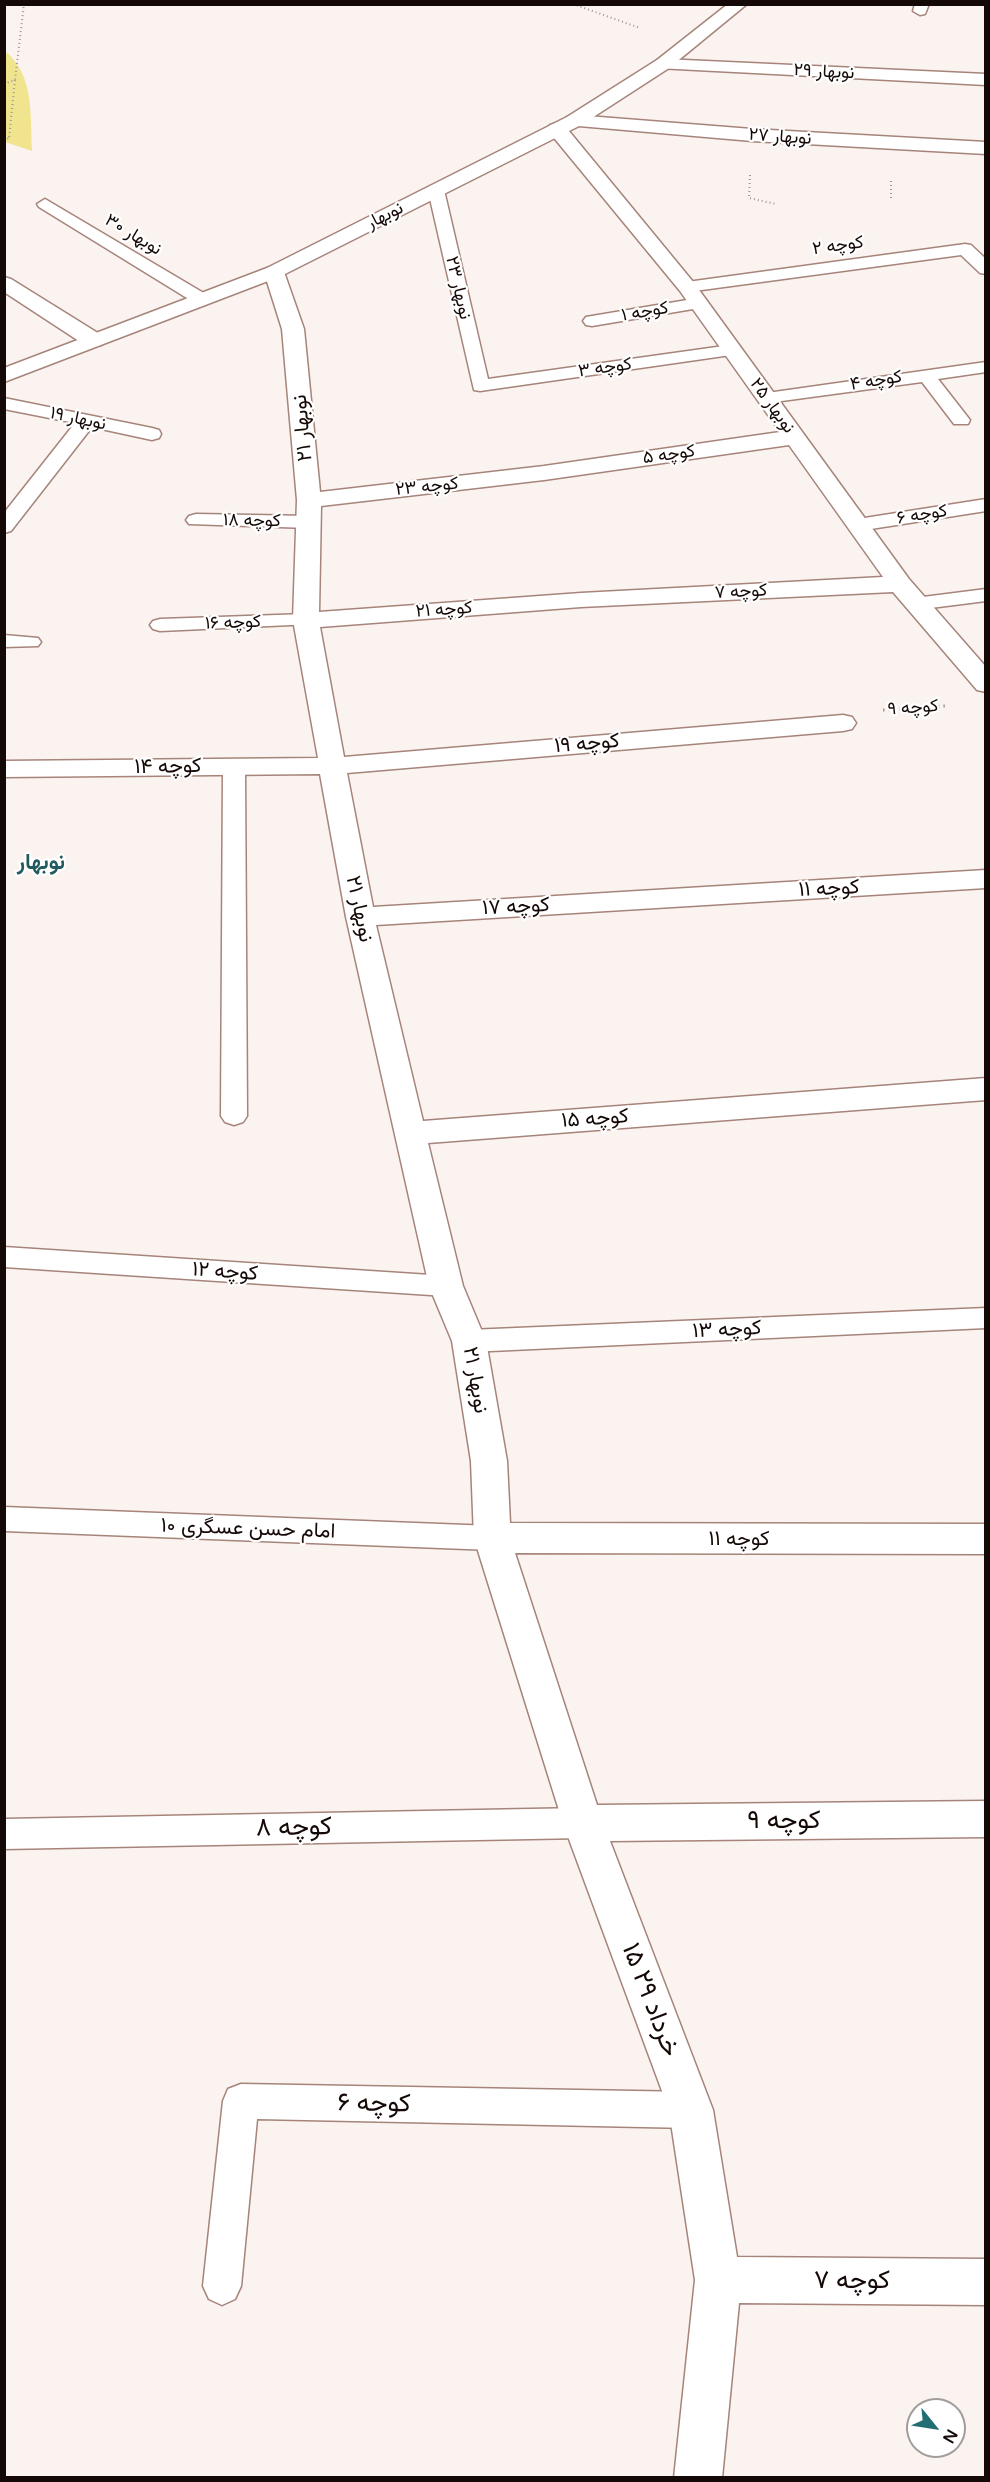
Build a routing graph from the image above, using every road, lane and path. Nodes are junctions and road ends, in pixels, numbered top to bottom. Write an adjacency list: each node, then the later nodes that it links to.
1 (24, 4): 6 (path)
2 (573, 4): 4 (path)
3 (739, 4): 4 (street, نوبهار)
4 (688, 44): 5 (street, نوبهار)
5 (663, 64): 7 (street, نوبهار ۲۹); 9 (street, نوبهار)
6 (15, 80): 8 (path); 10 (path)
7 (986, 80)
8 (4, 84)
9 (565, 124): 11 (street, نوبهار ۲۷); 12 (street, نوبهار); 17 (street, نوبهار ۲۵)
10 (4, 136)
11 (986, 148)
12 (436, 190): 15 (street, نوبهار); 25 (lane, نوبهار ۲۳)
13 (45, 204): 18 (lane, نوبهار ۳۰)
14 (986, 269): 17 (lane, کوچه ۲)
15 (274, 272): 18 (street, نوبهار); 34 (street, نوبهار ۲۱)
16 (4, 283): 20 (street)
17 (693, 295): 19 (lane, کوچه ۱); 21 (street, نوبهار ۲۵)
18 (201, 299): 20 (street, نوبهار)
19 (592, 321)
20 (93, 340): 23 (street, نوبهار)
21 (730, 350): 25 (lane, کوچه ۳); 26 (street, نوبهار ۲۵)
22 (986, 367): 24 (lane, کوچه ۴)
23 (8, 372)
24 (925, 374): 26 (lane, کوچه ۴); 28 (lane)
25 (480, 386)
26 (767, 398): 31 (street, نوبهار ۲۵)
27 (4, 403): 29 (lane, نوبهار ۱۹)
28 (961, 420)
29 (87, 421): 30 (lane, نوبهار ۱۹); 37 (lane)
30 (152, 434)
31 (794, 437): 32 (street, کوچه ۵); 36 (street, نوبهار ۲۵)
32 (544, 473): 34 (street, کوچه ۲۳)
33 (986, 505): 36 (lane, کوچه ۶)
34 (309, 511): 35 (lane, کوچه ۱۸); 42 (street, نوبهار ۲۱)
35 (196, 520)
36 (858, 525): 38 (street, نوبهار ۲۵)
37 (4, 526)
38 (900, 584): 40 (street, کوچه ۷); 41 (street, نوبهار ۲۵)
39 (986, 595): 41 (lane)
40 (581, 600): 42 (street, کوچه ۲۱)
41 (915, 604): 46 (street, نوبهار ۲۵)
42 (306, 620): 43 (lane, کوچه ۱۶); 50 (street, نوبهار ۲۱)
43 (160, 625)
44 (4, 641): 45 (lane)
45 (31, 642)
46 (986, 684)
47 (951, 706): 48 (path, کوچه ۹)
48 (843, 723): 50 (street, کوچه ۱۹)
49 (234, 766): 50 (street, کوچه ۱۴); 51 (street, کوچه ۱۴); 56 (lane)
50 (332, 766): 54 (street, نوبهار ۲۱)
51 (4, 769)
52 (986, 879): 53 (street, کوچه ۱۱)
53 (672, 898): 54 (street, کوچه ۱۷)
54 (360, 917): 57 (street, نوبهار ۲۱)
55 (986, 1089): 57 (street, کوچه ۱۵)
56 (234, 1116)
57 (410, 1133): 59 (street, نوبهار ۲۱)
58 (4, 1257): 59 (lane, کوچه ۱۲)
59 (447, 1286): 61 (street, نوبهار ۲۱)
60 (986, 1318): 61 (lane, کوچه ۱۳)
61 (469, 1341): 63 (street, نوبهار ۲۱)
62 (4, 1519): 63 (lane, امام حسن عسگری ۱۰)
63 (492, 1538): 64 (street, کوچه ۱۱); 66 (street, ۱۵ خرداد ۲۹)
64 (986, 1539)
65 (986, 1819): 66 (street, کوچه ۹)
66 (583, 1822): 67 (lane, کوچه ۸); 68 (street, ۱۵ خرداد ۲۹)
67 (4, 1834)
68 (691, 2110): 69 (street, ۱۵ خرداد ۲۹); 71 (lane, کوچه ۶)
69 (718, 2280): 70 (street, کوچه ۷); 72 (street, ۱۵ خرداد ۲۹)
70 (986, 2282)
71 (222, 2286)
72 (698, 2478)

